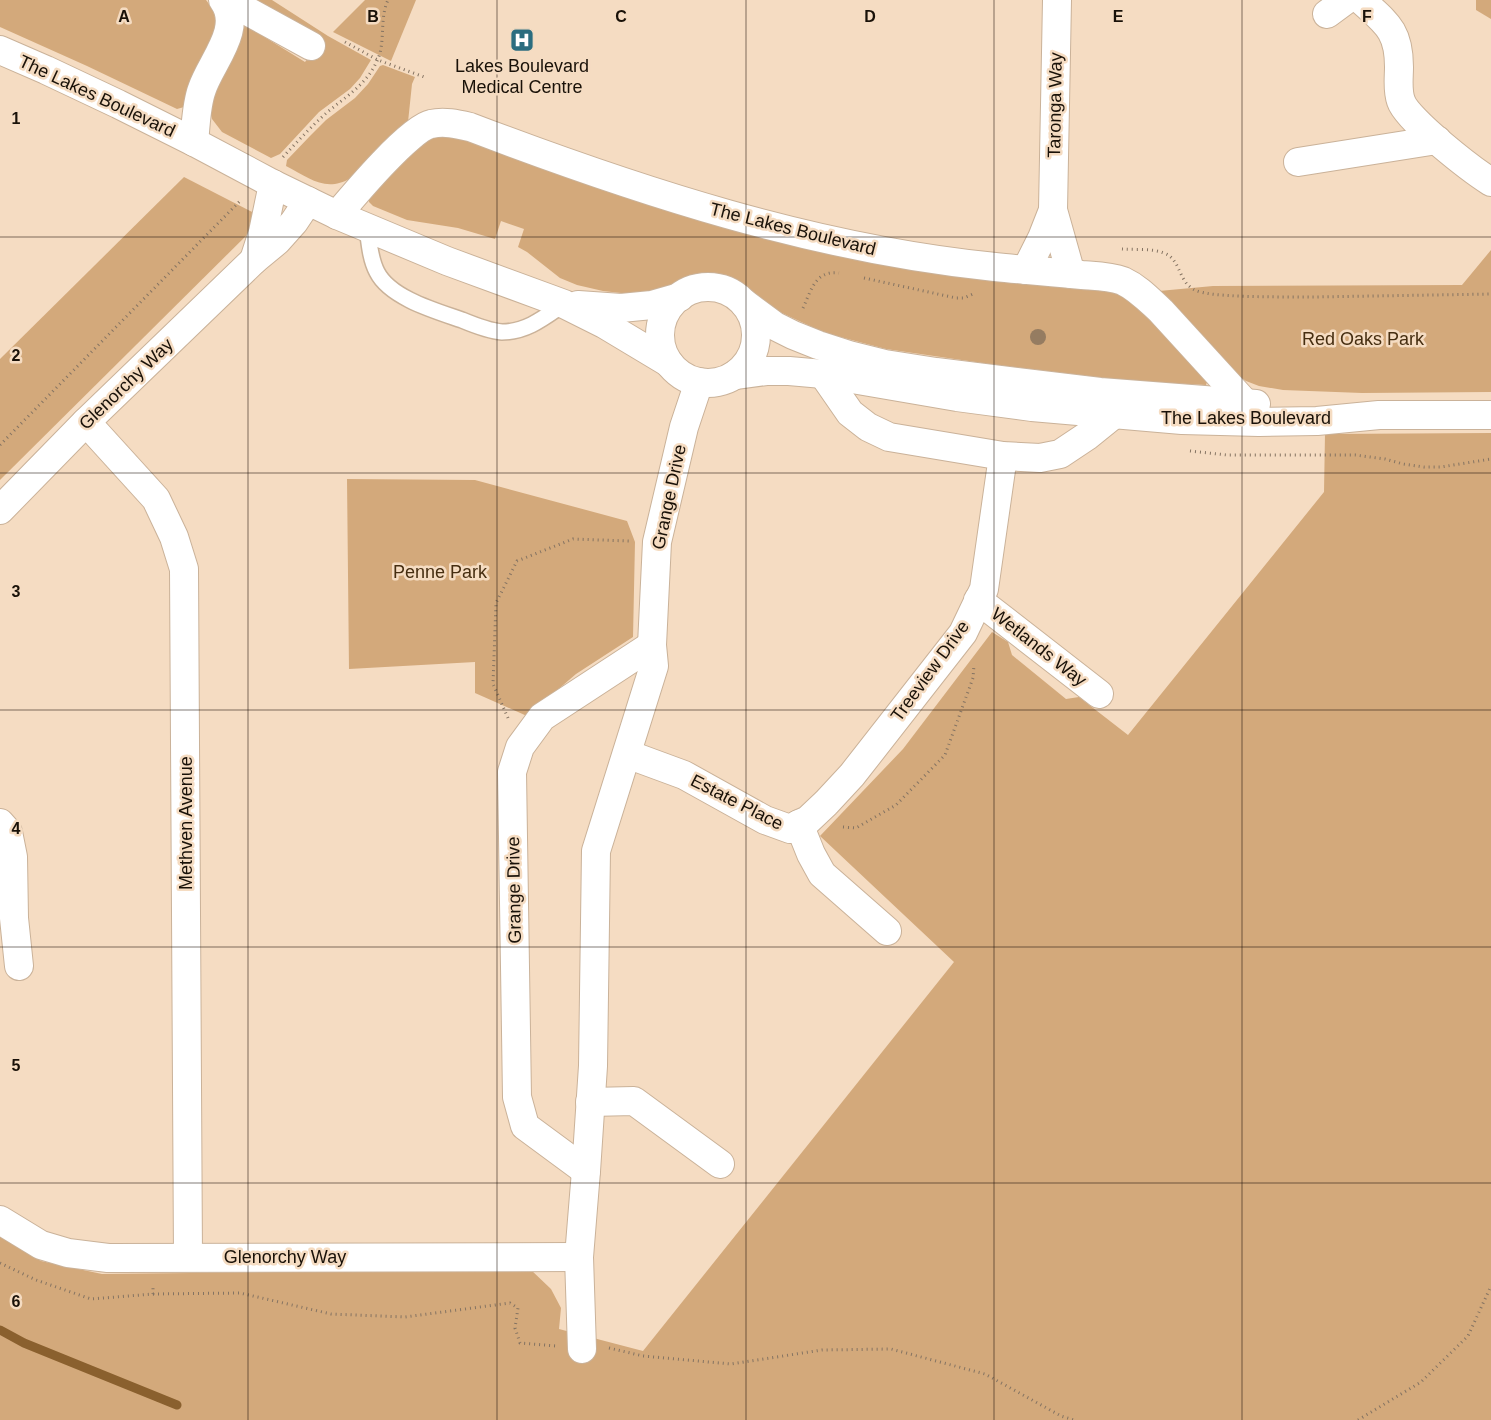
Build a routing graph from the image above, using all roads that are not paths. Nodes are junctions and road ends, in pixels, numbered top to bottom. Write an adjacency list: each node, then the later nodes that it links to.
1 (1057, 0): 12 (street, Taronga Way)
2 (1361, 0): 6 (street)
3 (225, 2): 4 (street, The Lakes Boulevard); 7 (street, The Lakes Boulevard)
4 (311, 46)
5 (0, 50): 7 (street, The Lakes Boulevard)
6 (1436, 140): 8 (street); 10 (street)
7 (194, 142): 9 (street, The Lakes Boulevard)
8 (1298, 162)
9 (268, 181): 11 (street, The Lakes Boulevard); 15 (street, Glenorchy Way)
10 (1491, 182)
11 (308, 200): 13 (street, The Lakes Boulevard); 15 (street, Glenorchy Way)
12 (1053, 210): 16 (street, Taronga Way); 17 (street, Taronga Way)
13 (337, 214): 14 (street, The Lakes Boulevard); 16 (street, The Lakes Boulevard)
14 (366, 227): 20 (street, The Lakes Boulevard); 20 (lane)
15 (254, 260): 29 (street, Glenorchy Way)
16 (1026, 270): 17 (street, The Lakes Boulevard)
17 (1071, 274): 25 (street, The Lakes Boulevard)
18 (680, 297): 19 (street); 20 (street, The Lakes Boulevard); 21 (street)
19 (744, 303): 23 (street); 25 (street, The Lakes Boulevard)
20 (564, 304): 21 (street, The Lakes Boulevard)
21 (669, 363): 24 (street)
22 (823, 374): 23 (street, The Lakes Boulevard); 27 (street, The Lakes Boulevard); 30 (street)
23 (735, 376): 24 (street)
24 (699, 382): 33 (street, Grange Drive)
25 (1246, 404): 28 (street, The Lakes Boulevard)
26 (1487, 414): 28 (street, The Lakes Boulevard)
27 (1113, 415): 28 (street, The Lakes Boulevard); 30 (street)
28 (1380, 415)
29 (86, 422): 31 (street, Glenorchy Way); 44 (street, Methven Avenue)
30 (1003, 456): 32 (street, Treeview Drive)
31 (0, 510)
32 (978, 600): 34 (street, Wetlands Way); 37 (street, Treeview Drive)
33 (652, 645): 35 (street, Grange Drive); 42 (street, Grange Drive)
34 (1100, 694)
35 (627, 754): 37 (street, Estate Place); 40 (street, Grange Drive)
36 (0, 823): 39 (street)
37 (799, 824): 38 (street, Estate Place)
38 (887, 930)
39 (19, 966)
40 (590, 1102): 41 (street); 42 (street, Grange Drive)
41 (720, 1164)
42 (586, 1171): 45 (street, Grange Drive)
43 (0, 1220): 44 (street, Glenorchy Way)
44 (188, 1257): 45 (street, Glenorchy Way)
45 (579, 1257): 46 (street, Grange Drive)
46 (582, 1349)

